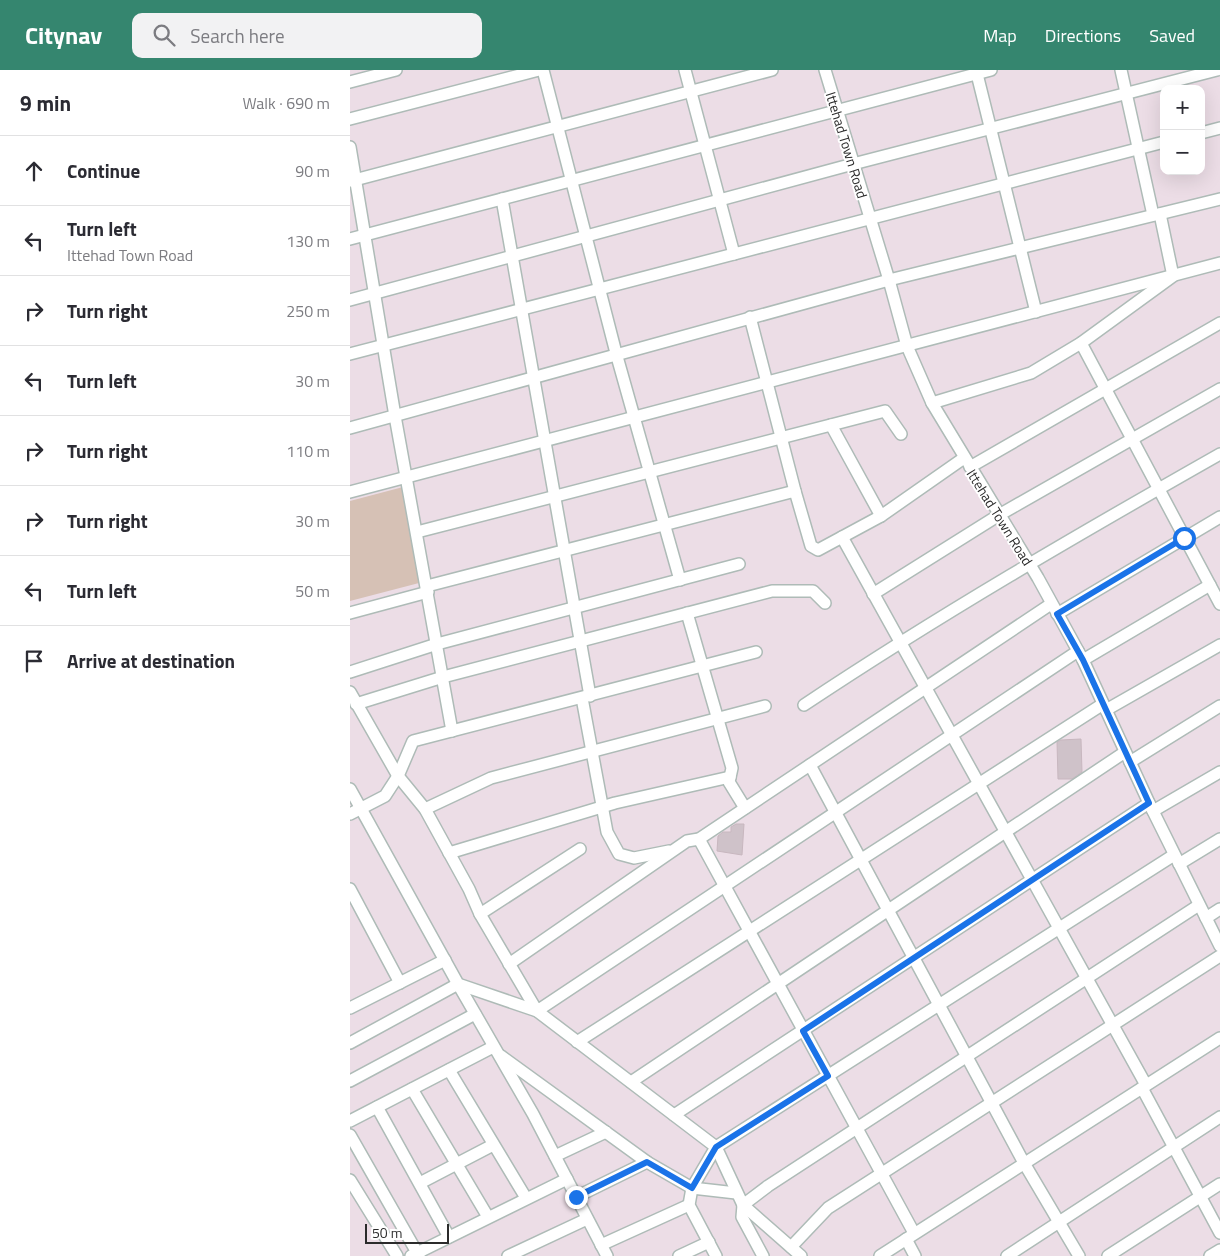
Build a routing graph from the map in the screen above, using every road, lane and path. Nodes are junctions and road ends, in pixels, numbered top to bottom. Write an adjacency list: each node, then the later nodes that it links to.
1 (396, 70): 11 (street)
2 (539, 70): 15 (street)
3 (543, 70): 16 (street)
4 (685, 70): 12 (street)
5 (772, 70): 12 (street)
6 (825, 70): 14 (street, Ittehad Town Road)
7 (991, 70): 10 (street)
8 (1121, 70): 13 (street)
9 (1217, 70): 13 (street)
10 (977, 72): 14 (street); 17 (street)
11 (350, 82)
12 (691, 91): 16 (street); 21 (street)
13 (1126, 93): 17 (street); 23 (street)
14 (837, 110): 21 (street); 24 (street, Ittehad Town Road)
15 (350, 119)
16 (558, 126): 25 (street); 26 (street)
17 (991, 128): 24 (street); 27 (street)
18 (1220, 128): 19 (street)
19 (1205, 131)
20 (1160, 143): 23 (street)
21 (705, 145): 26 (street); 30 (street)
22 (350, 147): 25 (street)
23 (1139, 149): 27 (street); 31 (street)
24 (853, 164): 30 (street); 32 (street, Ittehad Town Road)
25 (353, 180): 33 (street)
26 (572, 181): 28 (street); 34 (street)
27 (1005, 184): 32 (street); 36 (street)
28 (502, 199): 33 (street); 38 (street)
29 (1220, 199): 31 (street)
30 (719, 200): 34 (street); 37 (street)
31 (1157, 214): 36 (street); 40 (street)
32 (870, 219): 37 (street); 41 (street, Ittehad Town Road)
33 (365, 235): 35 (street); 43 (street)
34 (586, 236): 38 (street); 42 (street)
35 (350, 239)
36 (1021, 247): 41 (street); 46 (street)
37 (734, 254): 42 (street)
38 (512, 256): 43 (street); 45 (street)
39 (1220, 263): 40 (street)
40 (1172, 276): 46 (street); 49 (street)
41 (889, 280): 47 (street); 51 (street, Ittehad Town Road)
42 (599, 289): 45 (street); 52 (street)
43 (374, 293): 44 (street); 50 (street)
44 (350, 300)
45 (521, 310): 50 (street); 54 (street)
46 (1036, 312): 51 (street)
47 (750, 317): 52 (street); 55 (street)
48 (1220, 323): 57 (street)
49 (1081, 343): 57 (street); 58 (street)
50 (383, 345): 53 (street); 59 (street)
51 (907, 346): 55 (street); 58 (street, Ittehad Town Road)
52 (616, 353): 54 (street); 60 (street)
53 (350, 354)
54 (533, 377): 59 (street); 66 (street)
55 (767, 383): 60 (street); 64 (street)
56 (1220, 389): 65 (street)
57 (1106, 390): 65 (street); 68 (street)
58 (932, 403): 68 (street, Ittehad Town Road)
59 (395, 416): 62 (street); 70 (street)
60 (634, 418): 66 (street); 69 (street)
61 (831, 425): 63 (street); 64 (street); 76 (street)
62 (350, 428)
63 (901, 434)
64 (781, 438): 69 (street); 72 (street)
65 (1132, 438): 71 (street); 75 (street)
66 (544, 441): 70 (street); 74 (street)
67 (1220, 454): 71 (street)
68 (967, 463): 75 (street, Ittehad Town Road); 76 (street)
69 (650, 472): 74 (street); 78 (street)
70 (406, 477): 73 (street); 79 (street)
71 (1159, 488): 81 (street); 83 (street)
72 (795, 491): 78 (street); 80 (street)
73 (350, 492)
74 (554, 496): 79 (street); 82 (street)
75 (999, 515): 83 (street, Ittehad Town Road); 88 (street)
76 (881, 516): 80 (street)
77 (1220, 517): 81 (street)
78 (664, 525): 82 (street); 85 (street)
79 (416, 532): 87 (street)
80 (842, 537): 88 (street)
81 (1184, 538): 86 (street); 95 (street)
82 (564, 551): 87 (street); 92 (street)
83 (1029, 563): 90 (street, Ittehad Town Road); 97 (street)
84 (739, 564): 85 (street)
85 (680, 580): 92 (street)
86 (1210, 585): 91 (street); 101 (street)
87 (428, 589): 93 (street); 98 (street)
88 (873, 594): 97 (street)
89 (825, 603): 94 (street)
90 (1051, 604): 95 (street, Ittehad Town Road); 105 (street)
91 (1220, 604)
92 (575, 608): 96 (street); 98 (street)
93 (350, 613)
94 (687, 613): 96 (street); 102 (street)
95 (1057, 614): 101 (street, Ittehad Town Road)
96 (581, 641): 104 (street); 107 (street)
97 (900, 642): 105 (street); 109 (street)
98 (437, 644): 103 (street); 104 (street)
99 (1220, 645): 112 (street)
100 (756, 652): 102 (street)
101 (1081, 656): 112 (street, Ittehad Town Road); 115 (street)
102 (702, 667): 107 (street); 113 (street)
103 (350, 672)
104 (443, 677): 108 (street); 114 (street)
105 (925, 687): 115 (street); 118 (street)
106 (350, 692): 108 (street)
107 (586, 696): 114 (street); 116 (street)
108 (356, 704): 120 (street)
109 (804, 704)
110 (765, 706): 113 (street)
111 (1220, 706): 117 (street)
112 (1104, 707): 117 (street, Ittehad Town Road); 122 (street)
113 (717, 718): 116 (street); 121 (street)
114 (452, 731): 120 (street)
115 (951, 735): 122 (street); 129 (street)
116 (592, 751): 124 (street); 126 (street)
117 (1127, 757): 125 (street, Ittehad Town Road); 131 (street)
118 (810, 765): 127 (street); 129 (street)
119 (1220, 772): 125 (street)
120 (398, 776): 126 (street); 128 (street)
121 (730, 777): 124 (street); 127 (street)
122 (978, 784): 131 (street); 138 (street)
123 (350, 789): 128 (street)
124 (604, 806): 135 (street); 136 (street)
125 (1151, 807): 137 (street, Ittehad Town Road); 139 (street)
126 (425, 808): 136 (street)
127 (745, 808): 133 (street)
128 (361, 809): 130 (street); 152 (street)
129 (835, 812): 138 (street); 140 (street)
130 (350, 814)
131 (1005, 832): 139 (street); 144 (street)
132 (1220, 839): 137 (street)
133 (699, 840): 135 (street); 140 (street)
134 (580, 849): 145 (street)
135 (674, 850): 153 (street)
136 (450, 853): 145 (street)
137 (1176, 859): 142 (street, Ittehad Town Road); 147 (street)
138 (860, 860): 144 (street); 148 (street)
139 (1032, 880): 147 (street); 151 (street)
140 (724, 887): 148 (street); 160 (street)
141 (350, 889): 155 (street)
142 (1200, 905): 146 (street, Ittehad Town Road); 154 (street)
143 (1220, 909): 146 (street)
144 (888, 910): 151 (street); 157 (street)
145 (480, 914): 153 (street)
146 (1206, 918): 149 (street, Ittehad Town Road)
147 (1059, 929): 154 (street); 158 (street)
148 (749, 932): 157 (street); 165 (street)
149 (1220, 946)
150 (1220, 956): 162 (street)
151 (914, 958): 158 (street); 163 (street)
152 (445, 960): 155 (street); 156 (street)
153 (509, 964): 160 (street)
154 (1086, 978): 162 (street); 168 (street)
155 (400, 982): 159 (street)
156 (458, 984): 160 (street); 161 (street); 166 (street)
157 (778, 984): 163 (street); 172 (street)
158 (939, 1005): 168 (street); 170 (street)
159 (350, 1008)
160 (537, 1012): 165 (street)
161 (475, 1014): 167 (street); 171 (street)
162 (1113, 1026): 173 (street); 175 (street)
163 (803, 1031): 170 (street); 177 (street)
164 (1220, 1038): 173 (street)
165 (577, 1042): 172 (street)
166 (350, 1043)
167 (495, 1050): 169 (street); 181 (street); 186 (street)
168 (966, 1056): 175 (street); 180 (street)
169 (449, 1070): 174 (street); 183 (street)
170 (828, 1076): 180 (street); 184 (street)
171 (350, 1081)
172 (630, 1082): 177 (street)
173 (1144, 1086): 185 (street); 188 (street)
174 (412, 1089): 176 (street); 189 (street)
175 (992, 1103): 188 (street); 190 (street)
176 (377, 1107): 179 (street); 193 (street)
177 (674, 1115): 184 (street)
178 (1220, 1117): 185 (street)
179 (350, 1121)
180 (857, 1128): 190 (street); 201 (street)
181 (606, 1132): 186 (street); 187 (street)
182 (350, 1135): 212 (street)
183 (493, 1145): 189 (street); 199 (street)
184 (716, 1147): 195 (street); 196 (street)
185 (1174, 1147): 197 (street); 204 (street)
186 (555, 1156): 191 (street)
187 (647, 1162): 195 (street); 198 (street)
188 (1024, 1163): 204 (street); 206 (street)
189 (457, 1164): 193 (street); 202 (street)
190 (882, 1174): 206 (street); 210 (street)
191 (567, 1178): 198 (street); 199 (street)
192 (350, 1180): 213 (street)
193 (420, 1183): 207 (street)
194 (1220, 1184): 197 (street)
195 (692, 1188): 196 (street); 200 (street)
196 (736, 1193): 201 (street)
197 (1200, 1196): 205 (street); 224 (street)
198 (576, 1197): 203 (street)
199 (526, 1198): 202 (street)
200 (689, 1205): 208 (street); 209 (street)
201 (743, 1205): 210 (street); 218 (street)
202 (488, 1217): 207 (street)
203 (587, 1219): 209 (street); 214 (street)
204 (1058, 1222): 222 (street); 223 (street)
205 (1220, 1233)
206 (910, 1236): 220 (street); 221 (street)
207 (449, 1237): 212 (street)
208 (709, 1242): 216 (street); 217 (street)
209 (601, 1245): 215 (street)
210 (791, 1247): 219 (street)
211 (1220, 1250): 225 (street)
212 (416, 1255)
213 (397, 1256)
214 (508, 1256)
215 (606, 1256)
216 (679, 1256)
217 (716, 1256)
218 (763, 1256)
219 (801, 1256)
220 (880, 1256)
221 (915, 1256)
222 (1006, 1256)
223 (1079, 1256)
224 (1108, 1256)
225 (1210, 1256)

